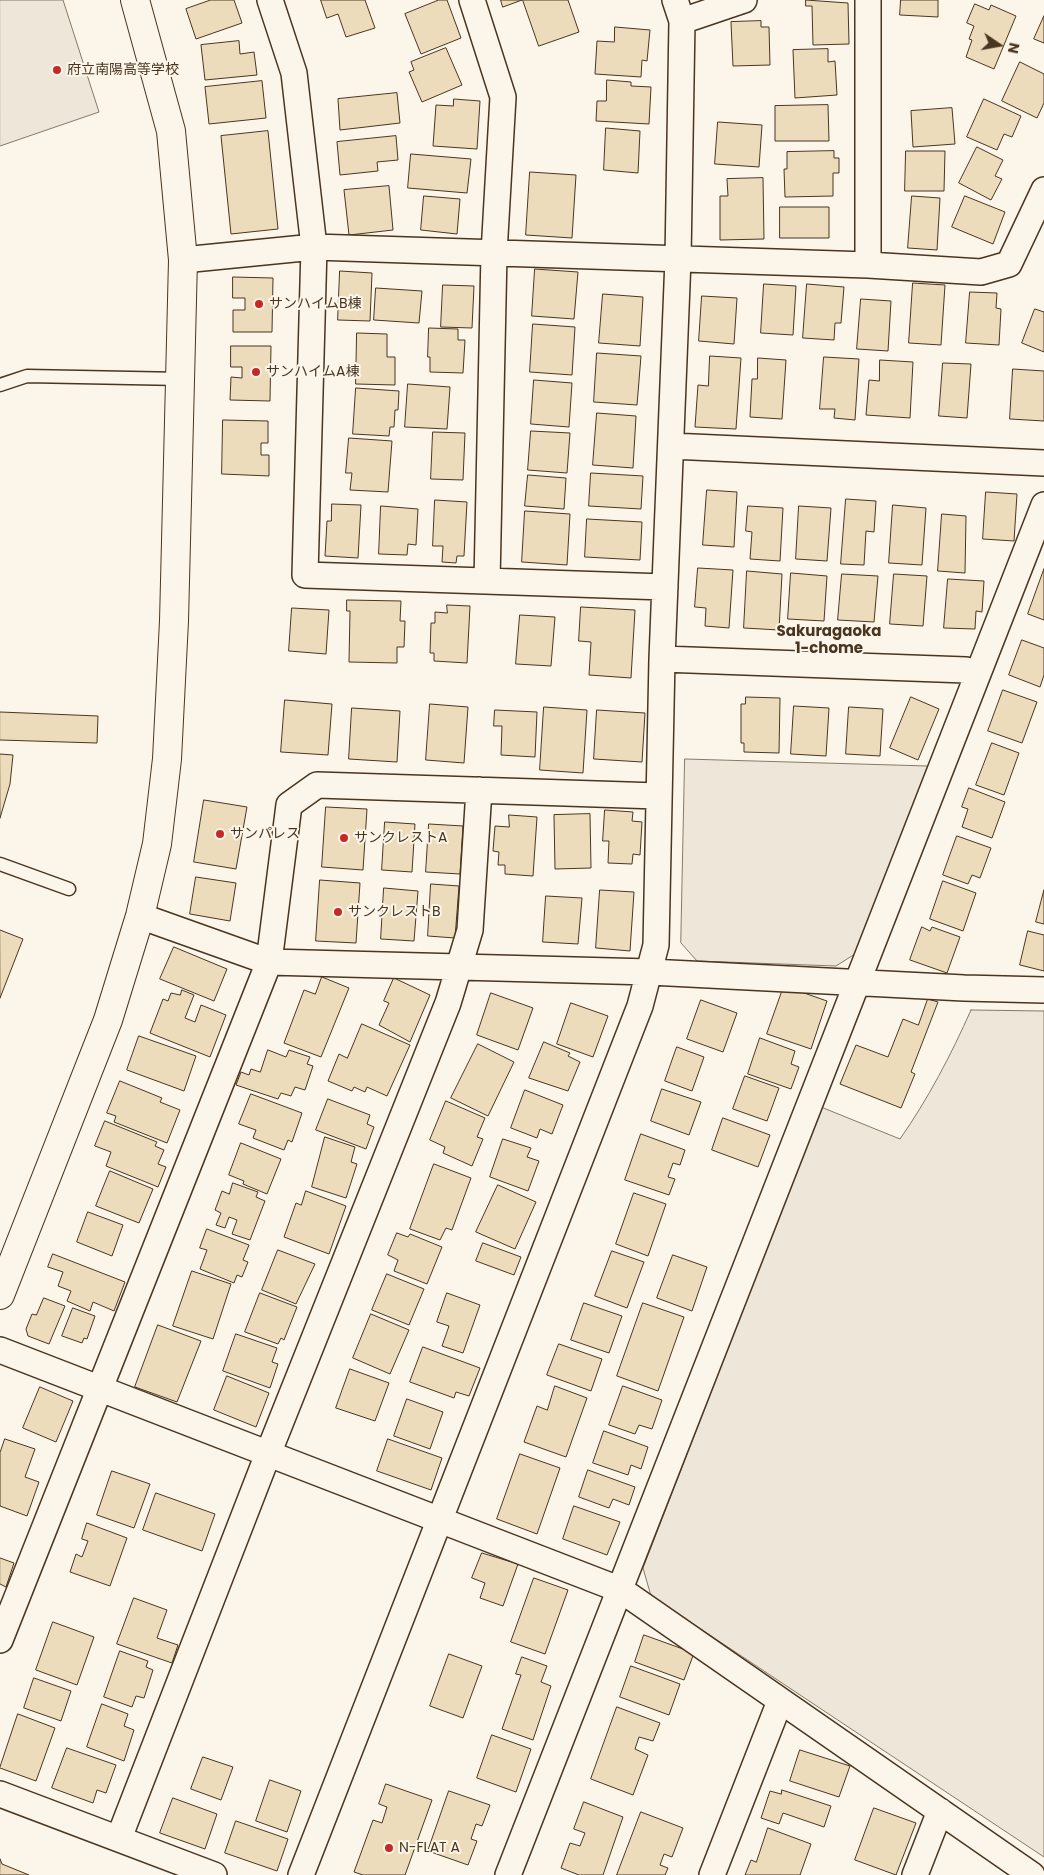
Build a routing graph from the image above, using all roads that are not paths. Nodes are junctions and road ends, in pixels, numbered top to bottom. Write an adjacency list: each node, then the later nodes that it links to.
1 (135, 0): 11 (street)
2 (270, 0): 8 (street)
3 (472, 0): 9 (street)
4 (744, 0): 6 (street)
5 (868, 0): 12 (street)
6 (678, 10): 10 (street)
7 (1044, 190): 12 (street)
8 (314, 247): 9 (street); 11 (street); 18 (street)
9 (494, 253): 10 (street); 18 (street)
10 (678, 259): 12 (street); 15 (street)
11 (183, 260): 13 (street)
12 (868, 265)
13 (182, 380): 14 (lane); 26 (street)
14 (0, 385)
15 (671, 446): 16 (street); 19 (street)
16 (1044, 463)
17 (1044, 505): 21 (street)
18 (487, 581): 19 (street)
19 (666, 586): 20 (street)
20 (662, 659): 21 (street); 23 (street)
21 (977, 674): 30 (street)
22 (479, 790): 23 (street); 27 (street); 28 (street)
23 (658, 796): 29 (street)
24 (0, 864): 25 (lane)
25 (69, 889)
26 (140, 916): 27 (street); 32 (street)
27 (269, 962): 28 (street); 34 (street)
28 (459, 968): 29 (street); 35 (street)
29 (650, 972): 30 (street); 36 (street)
30 (856, 982): 31 (street); 37 (street)
31 (1044, 990)
32 (0, 1295)
33 (0, 1350): 34 (street)
34 (100, 1388): 35 (street); 38 (street)
35 (268, 1454): 36 (street); 42 (street)
36 (440, 1520): 37 (street); 44 (street)
37 (621, 1590): 39 (street); 45 (street)
38 (0, 1640)
39 (780, 1701): 41 (street); 46 (street)
40 (0, 1794): 42 (street)
41 (940, 1811): 47 (street); 48 (street)
42 (119, 1838): 43 (street)
43 (214, 1875)
44 (301, 1875)
45 (508, 1875)
46 (712, 1875)
47 (915, 1875)
48 (1032, 1875)

